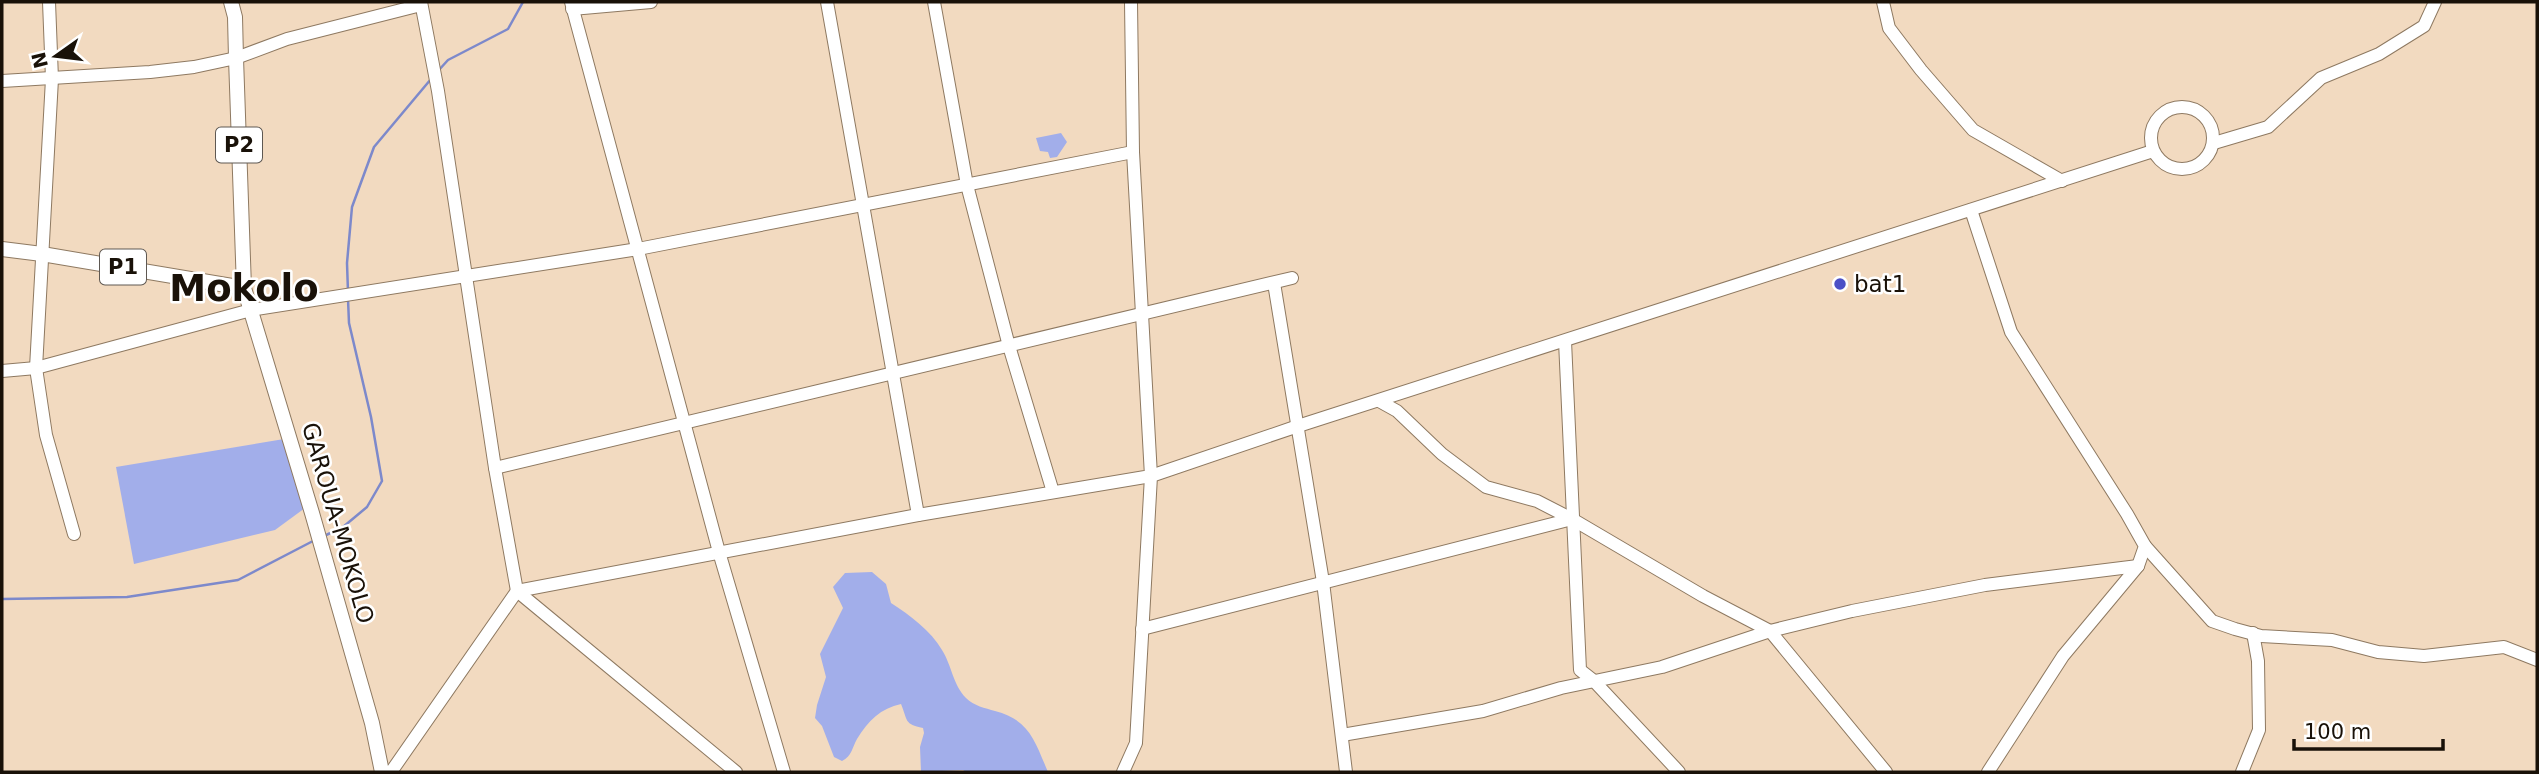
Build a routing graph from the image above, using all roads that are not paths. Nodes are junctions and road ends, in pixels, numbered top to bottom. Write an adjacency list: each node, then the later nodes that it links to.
1 (49, 2): 12 (street)
2 (231, 2): 11 (main road, P2)
3 (650, 2): 10 (street)
4 (827, 2): 19 (street)
5 (934, 2): 18 (street)
6 (1130, 2): 16 (street)
7 (1883, 2): 17 (street)
8 (2435, 2): 14 (street)
9 (421, 4): 11 (street); 24 (street)
10 (571, 5): 22 (street)
11 (236, 58): 12 (street); 27 (main road, P2)
12 (52, 79): 13 (street); 23 (street)
13 (2, 81)
14 (2214, 143): 15 (street); 15 (street)
15 (2153, 151): 17 (street)
16 (1133, 152): 18 (street); 29 (street)
17 (2062, 181): 20 (street)
18 (967, 185): 19 (street); 31 (street)
19 (863, 205): 22 (street); 34 (street)
20 (1971, 210): 30 (street); 44 (street)
21 (2, 249): 23 (main road, P1)
22 (638, 249): 24 (street); 36 (street)
23 (42, 254): 27 (main road, P1); 32 (street)
24 (466, 276): 28 (street); 38 (street)
25 (1292, 278): 26 (street)
26 (1274, 283): 29 (street); 37 (street)
27 (244, 288): 28 (main road, GAROUA-MOKOLO)
28 (251, 310): 32 (street); 55 (main road, GAROUA-MOKOLO)
29 (1142, 314): 31 (street); 39 (street)
30 (1565, 341): 35 (street); 42 (street)
31 (1009, 346): 34 (street); 40 (street)
32 (36, 368): 33 (street); 43 (street)
33 (2, 371)
34 (893, 373): 36 (street); 41 (street)
35 (1379, 401): 37 (street); 42 (street)
36 (685, 423): 38 (street); 45 (street)
37 (1298, 426): 39 (street); 47 (street)
38 (495, 468): 48 (street)
39 (1151, 476): 40 (street); 49 (street)
40 (1053, 492): 41 (street)
41 (918, 515): 45 (street)
42 (1572, 519): 47 (street); 50 (street); 53 (street)
43 (74, 534)
44 (2145, 546): 46 (street); 51 (street)
45 (719, 552): 48 (street); 58 (street)
46 (2138, 566): 50 (street); 63 (street)
47 (1323, 582): 49 (street); 54 (street)
48 (517, 591): 56 (street); 57 (street)
49 (1142, 629): 59 (street)
50 (1770, 631): 53 (street); 62 (street)
51 (2253, 633): 52 (street); 64 (street)
52 (2537, 660)
53 (1594, 681): 54 (street); 61 (street)
54 (1342, 735): 60 (street)
55 (383, 772)
56 (391, 772)
57 (736, 772)
58 (784, 772)
59 (1123, 772)
60 (1346, 772)
61 (1679, 772)
62 (1886, 772)
63 (1988, 772)
64 (2242, 772)

